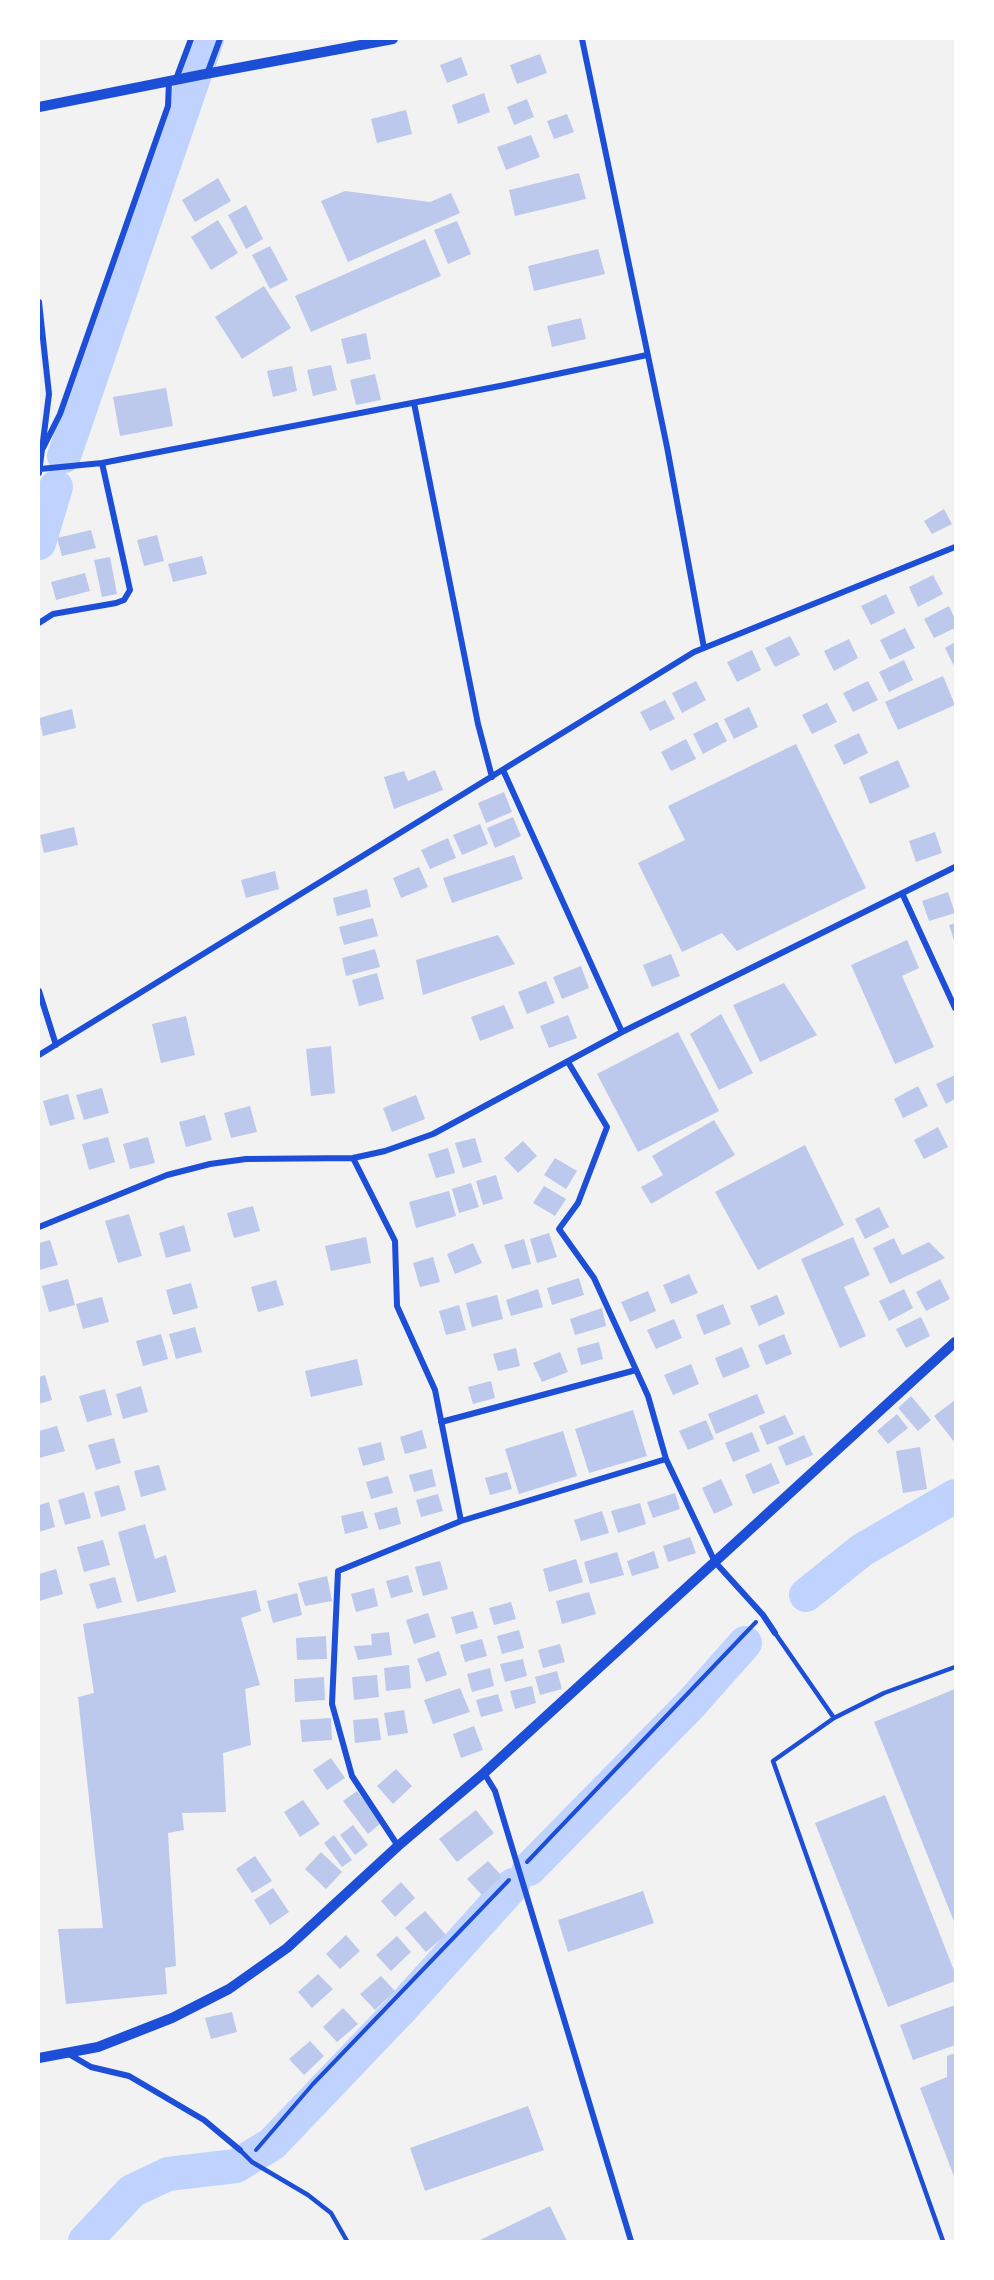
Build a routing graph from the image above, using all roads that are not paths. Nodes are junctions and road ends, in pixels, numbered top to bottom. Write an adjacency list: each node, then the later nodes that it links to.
1 (191, 39): 6 (street)
2 (220, 39): 5 (street)
3 (393, 39): 5 (street)
4 (582, 39): 9 (street)
5 (203, 74): 6 (street)
6 (176, 80): 7 (street); 11 (street)
7 (39, 107)
8 (39, 302): 11 (street)
9 (647, 355): 10 (street); 16 (street)
10 (414, 403): 12 (street); 18 (street)
11 (44, 448): 13 (street)
12 (102, 463): 13 (street); 15 (street)
13 (40, 471)
14 (955, 547): 16 (street)
15 (39, 623)
16 (704, 648): 17 (street)
17 (503, 770): 18 (street); 23 (street)
18 (492, 777): 24 (street)
19 (955, 867): 20 (street)
20 (902, 893): 22 (street); 23 (street)
21 (39, 991): 24 (street)
22 (955, 1008)
23 (622, 1032): 26 (street)
24 (56, 1045): 25 (street)
25 (39, 1055)
26 (568, 1062): 27 (street); 30 (street)
27 (353, 1158): 28 (street); 31 (street)
28 (39, 1227)
29 (955, 1342): 34 (street)
30 (636, 1370): 31 (street); 32 (street)
31 (441, 1422): 33 (street)
32 (666, 1459): 33 (street); 34 (street)
33 (460, 1521): 39 (street)
34 (716, 1562): 35 (street); 38 (street)
35 (774, 1633): 37 (lane)
36 (955, 1667): 37 (lane)
37 (834, 1718): 45 (lane)
38 (484, 1773): 39 (street); 44 (street)
39 (398, 1846): 40 (street)
40 (66, 2053): 41 (street); 42 (street)
41 (39, 2058)
42 (241, 2152): 43 (lane)
43 (347, 2241)
44 (630, 2241)
45 (944, 2241)

